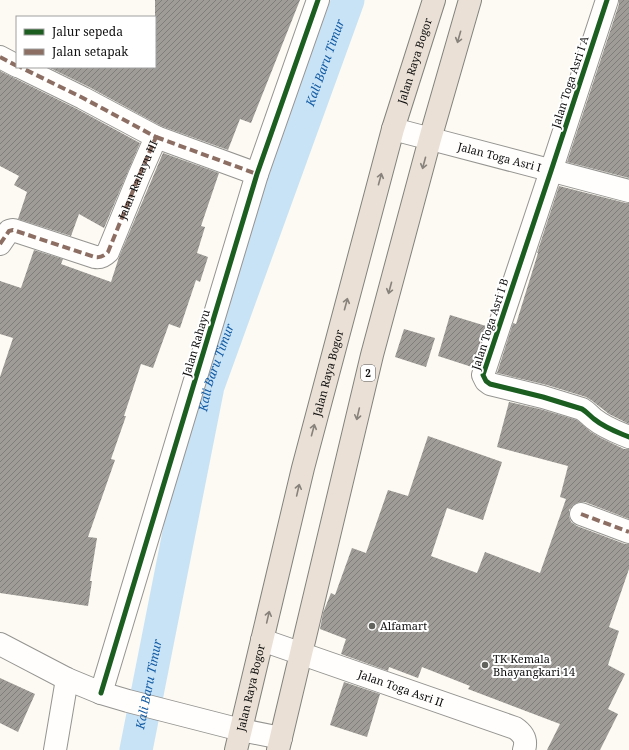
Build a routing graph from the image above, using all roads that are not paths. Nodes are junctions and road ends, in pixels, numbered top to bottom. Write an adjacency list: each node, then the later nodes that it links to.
1 (318, 0): 12 (street, Jalan Rahayu)
2 (434, 0): 8 (highway, Jalan Raya Bogor)
3 (470, 0): 10 (highway, 2, one-way to 10)
4 (607, 0): 11 (street, Jalan Toga Asri I A)
5 (0, 57): 6 (street)
6 (16, 65)
7 (22, 68): 9 (street, Jalan Rahayu III)
8 (393, 128): 10 (street, Jalan Toga Asri I); 18 (highway, Jalan Raya Bogor, one-way to 8)
9 (156, 137): 12 (street); 14 (street, Jalan Rahayu III)
10 (430, 139): 11 (street, Jalan Toga Asri I); 20 (highway, 2, one-way to 20)
11 (551, 171): 13 (street, Jalan Toga Asri I); 15 (street, Jalan Toga Asri I B)
12 (257, 174): 22 (street, Jalan Rahayu)
13 (629, 191)
14 (0, 244)
15 (629, 437)
16 (581, 514): 17 (street)
17 (629, 532)
18 (262, 640): 20 (street, Jalan Toga Asri II); 23 (highway, Jalan Raya Bogor)
19 (0, 644): 21 (street)
20 (302, 654): 24 (highway, 2); 26 (street, Jalan Toga Asri II)
21 (67, 679): 22 (street); 25 (street)
22 (101, 693): 23 (street)
23 (238, 740): 24 (street)
24 (280, 744)
25 (55, 750)
26 (524, 750)

